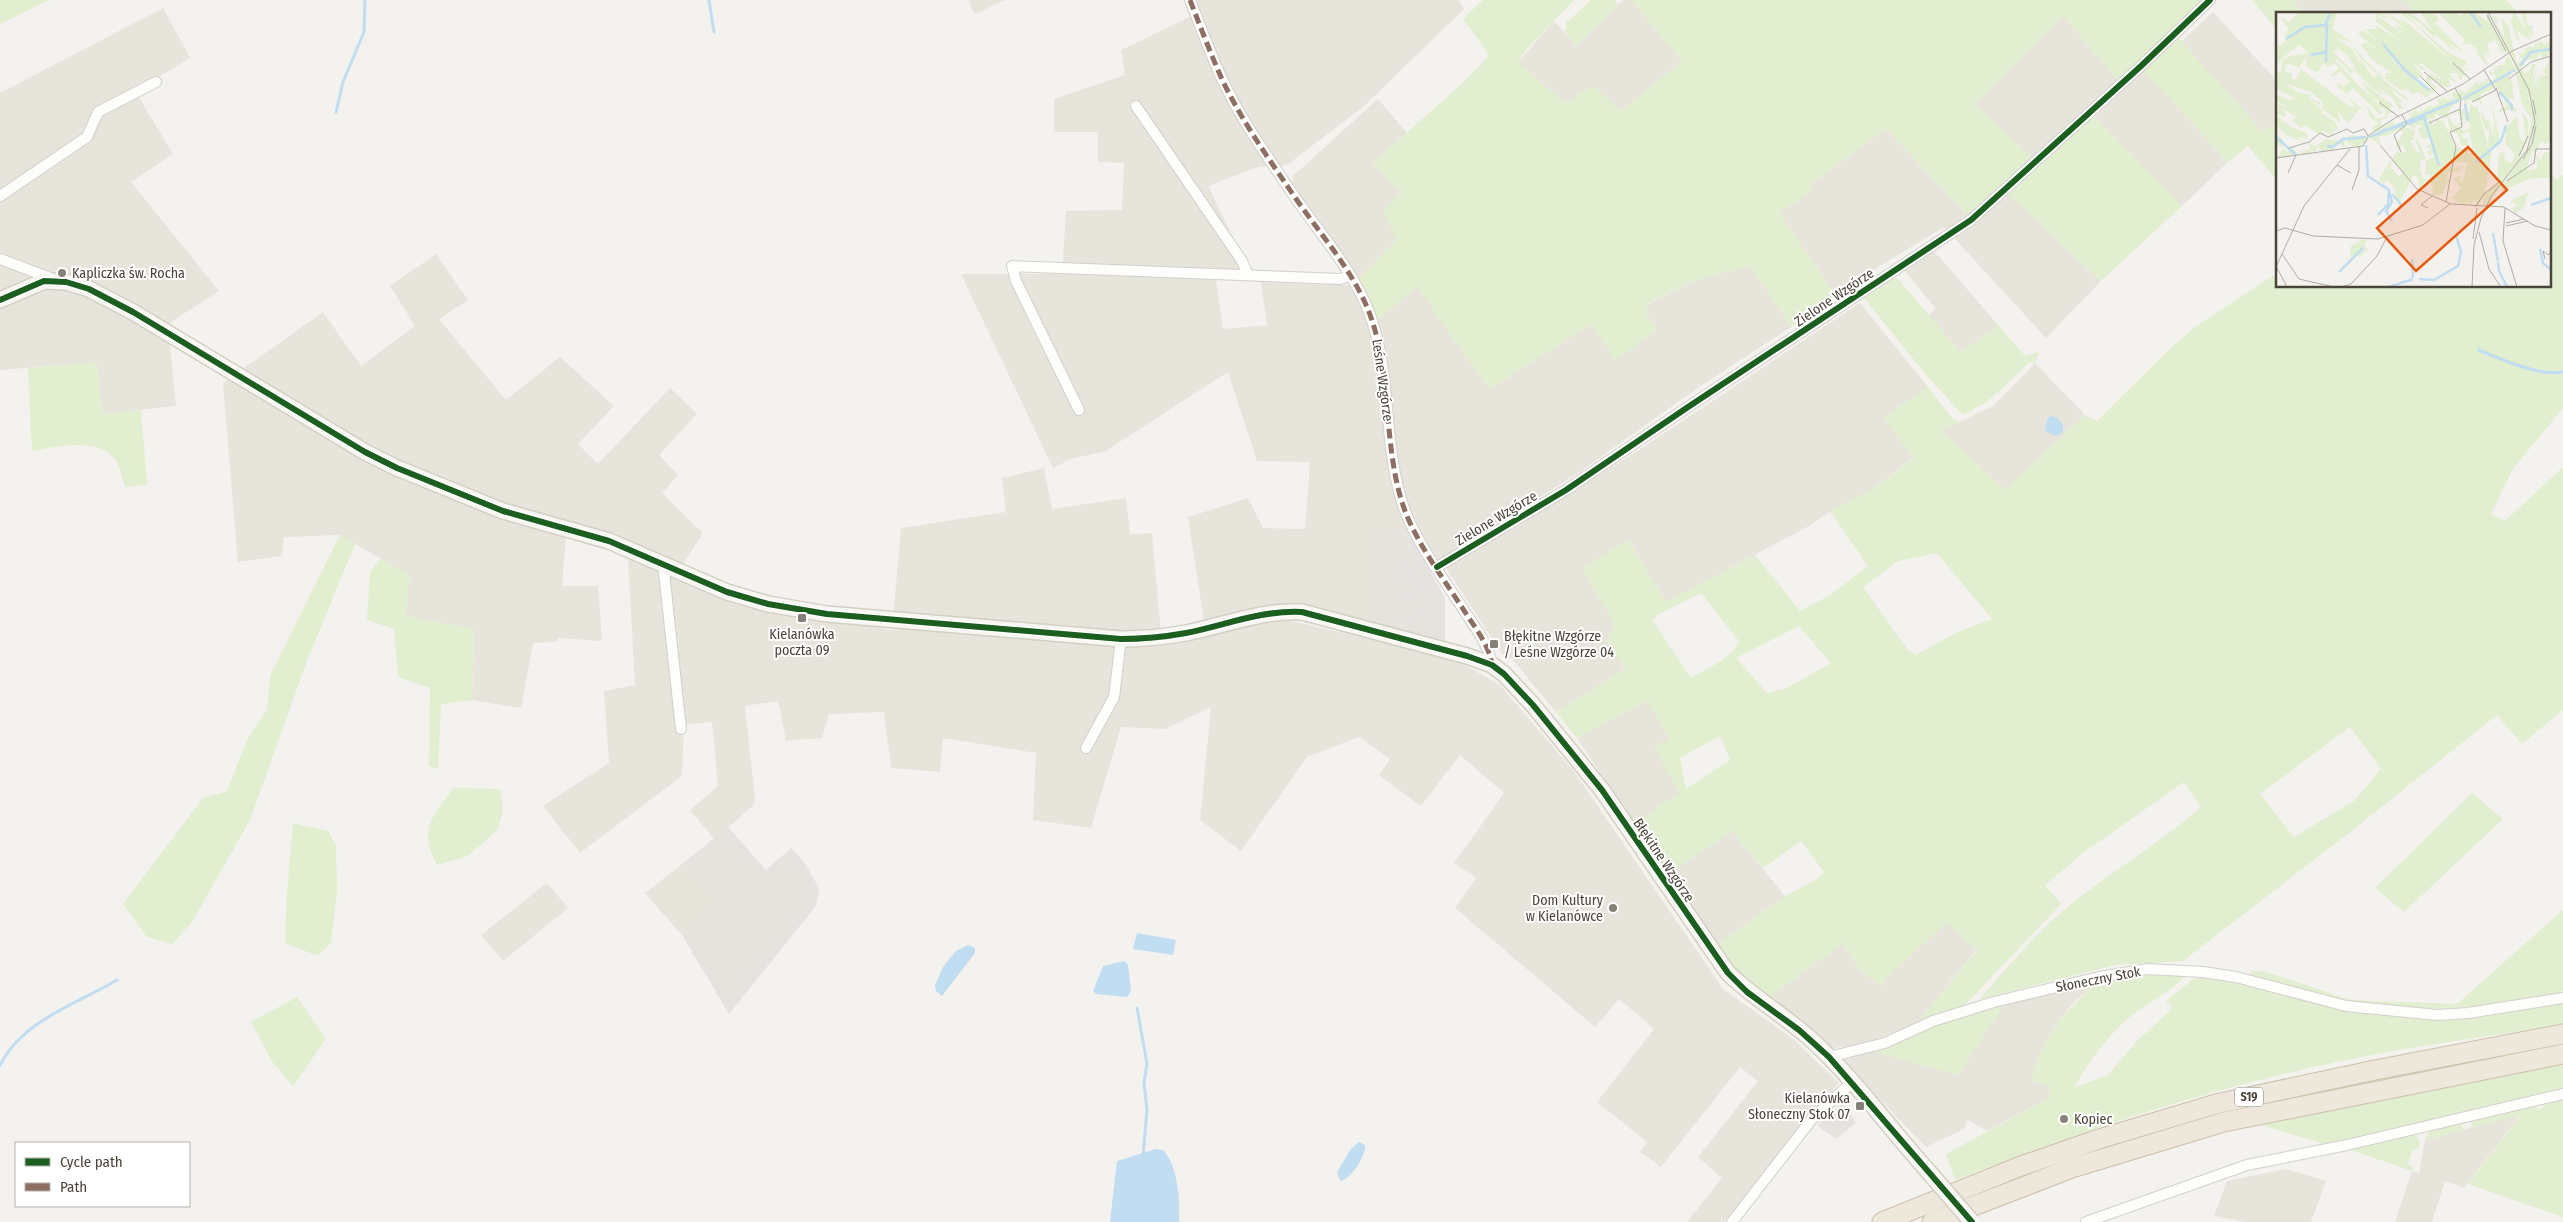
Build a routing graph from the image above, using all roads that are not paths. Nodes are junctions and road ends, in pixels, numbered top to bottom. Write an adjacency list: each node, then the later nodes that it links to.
1 (1190, 0): 8 (street, Leśne Wzgórze)
2 (2210, 0): 13 (street, Zielone Wzgórze)
3 (156, 82): 5 (street)
4 (1136, 106): 7 (street)
5 (0, 196)
6 (0, 259): 9 (street)
7 (1248, 275): 8 (street); 11 (street)
8 (1350, 276): 13 (street, Leśne Wzgórze)
9 (54, 280): 10 (street); 12 (street, Błękitne Wzgórze)
10 (0, 300)
11 (1079, 410)
12 (663, 563): 14 (street, Błękitne Wzgórze); 16 (street)
13 (1438, 568): 15 (street, Leśne Wzgórze)
14 (1121, 639): 15 (street, Błękitne Wzgórze); 17 (street)
15 (1492, 665): 21 (street, Błękitne Wzgórze)
16 (681, 729)
17 (1086, 748)
18 (2563, 998): 21 (street, Słoneczny Stok)
19 (2563, 1034): 25 (highway, S19)
20 (2563, 1054): 26 (highway, S19)
21 (1829, 1057): 22 (street, Błękitne Wzgórze)
22 (1851, 1083): 24 (street); 27 (street, Błękitne Wzgórze, bridge)
23 (2563, 1094): 28 (street)
24 (1732, 1222)
25 (1882, 1222)
26 (1932, 1222)
27 (1972, 1222)
28 (2086, 1222)

